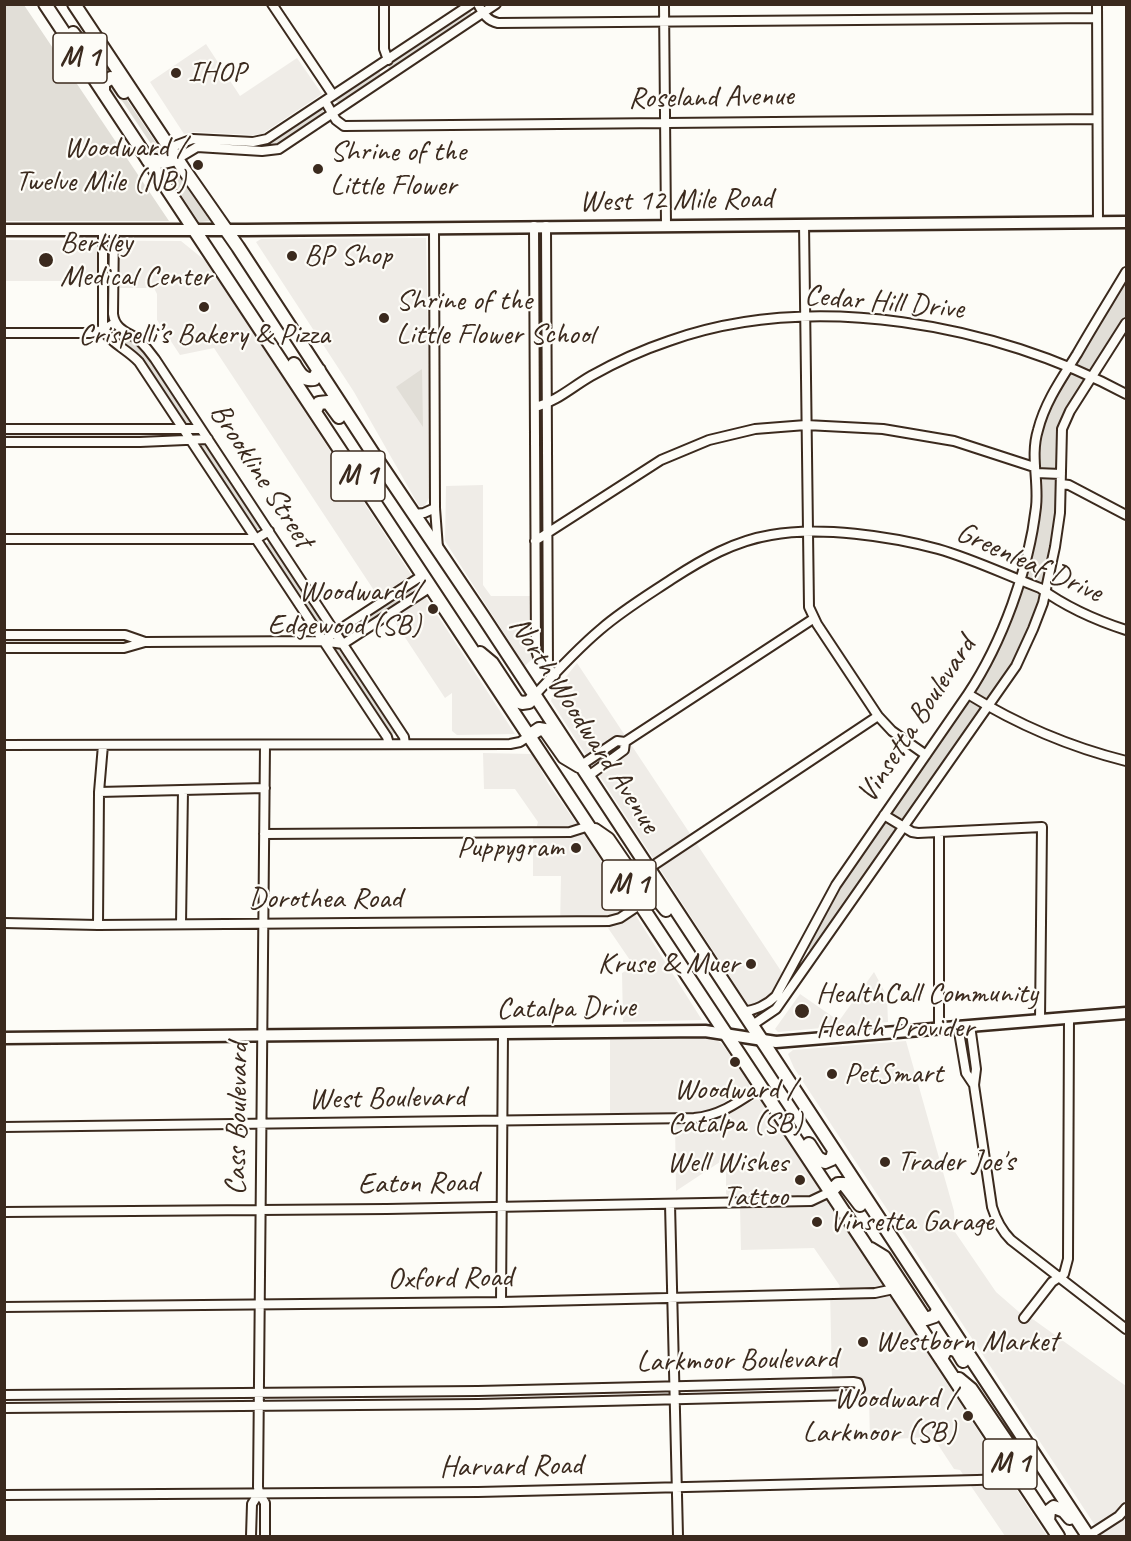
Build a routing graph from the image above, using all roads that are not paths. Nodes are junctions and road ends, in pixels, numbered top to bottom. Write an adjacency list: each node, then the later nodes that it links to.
1 (45, 4): 17 (main road, M 1)
2 (54, 4): 14 (main road)
3 (74, 4): 14 (main road, North Woodward Avenue / M 1)
4 (384, 4): 15 (street)
5 (471, 4): 15 (street)
6 (478, 4): 11 (street)
7 (496, 4): 11 (street)
8 (664, 4): 13 (street)
9 (1097, 4): 12 (street)
10 (274, 6): 18 (street)
11 (482, 13): 13 (street); 16 (street)
12 (1097, 18): 13 (street); 21 (street)
13 (664, 21): 22 (street)
14 (96, 37): 23 (main road, North Woodward Avenue / M 1)
15 (384, 62): 16 (street); 18 (street)
16 (388, 77): 20 (street)
17 (103, 92): 23 (main road); 24 (main road, M 1)
18 (333, 95): 19 (street)
19 (325, 101): 20 (street); 23 (street)
20 (332, 113): 22 (street, Roseland Avenue); 23 (street)
21 (1097, 119): 22 (street, Roseland Avenue); 25 (street)
22 (665, 123): 28 (street)
23 (173, 153): 24 (main road); 32 (main road, North Woodward Avenue / M 1)
24 (148, 160): 35 (main road, M 1)
25 (1098, 222): 26 (main road, West 12 Mile Road); 27 (main road, West 12 Mile Road)
26 (1126, 222)
27 (804, 224): 28 (main road, West 12 Mile Road); 38 (street)
28 (666, 225): 30 (main road, West 12 Mile Road)
29 (534, 226): 30 (main road, West 12 Mile Road); 31 (main road, West 12 Mile Road); 48 (street)
30 (546, 226): 47 (street)
31 (434, 228): 32 (main road, West 12 Mile Road); 61 (street)
32 (225, 229): 35 (main road, West 12 Mile Road); 44 (main road, North Woodward Avenue / M 1)
33 (4, 230): 34 (main road, West 12 Mile Road)
34 (108, 230): 35 (main road, West 12 Mile Road); 39 (street); 41 (street)
35 (195, 230): 37 (main road, M 1)
36 (1126, 272): 43 (street, Vinsetta Boulevard)
37 (227, 278): 44 (main road); 49 (main road, M 1)
38 (805, 318): 43 (street, Cedar Hill Drive); 47 (street, Cedar Hill Drive); 50 (street)
39 (115, 323): 41 (street); 52 (street, Brookline Street)
40 (1126, 323): 45 (street, Vinsetta Boulevard)
41 (103, 330): 42 (street); 53 (street, Brookline Street)
42 (4, 333)
43 (1069, 365): 45 (street, Cedar Hill Drive); 58 (street, Vinsetta Boulevard)
44 (319, 370): 57 (main road, North Woodward Avenue / M 1)
45 (1091, 378): 46 (street, Cedar Hill Drive); 59 (street, Vinsetta Boulevard)
46 (1126, 394)
47 (547, 404): 48 (street, Cedar Hill Drive); 66 (street)
48 (536, 407): 69 (street)
49 (315, 411): 57 (main road); 71 (main road, M 1)
50 (806, 425): 58 (street); 65 (street); 66 (street)
51 (4, 429): 53 (street)
52 (200, 429): 53 (street); 54 (street, Brookline Street)
53 (184, 430): 55 (street, Brookline Street)
54 (208, 439): 55 (street); 64 (street, Brookline Street)
55 (191, 441): 56 (street); 68 (street, Brookline Street)
56 (4, 442)
57 (372, 452): 62 (main road, North Woodward Avenue / M 1)
58 (1035, 470): 59 (street); 72 (street, Vinsetta Boulevard)
59 (1061, 474): 60 (street, Vinsetta Boulevard)
60 (1061, 484): 63 (street); 74 (street, Vinsetta Boulevard)
61 (435, 508): 62 (street); 70 (street)
62 (414, 514): 70 (main road, North Woodward Avenue / M 1)
63 (1126, 515)
64 (269, 531): 68 (street); 77 (street, Brookline Street)
65 (807, 533): 72 (street, Greenleaf Drive); 75 (street); 85 (street, Greenleaf Drive)
66 (547, 535): 69 (street); 84 (street)
67 (4, 539): 68 (street)
68 (256, 539): 79 (street, Brookline Street)
69 (535, 542): 84 (street)
70 (438, 550): 87 (main road, North Woodward Avenue / M 1)
71 (423, 575): 73 (main road, M 1); 77 (street)
72 (1019, 580): 74 (street, Greenleaf Drive); 86 (street, Vinsetta Boulevard)
73 (432, 587): 81 (street); 82 (main road, M 1)
74 (1045, 591): 76 (street, Greenleaf Drive); 88 (street, Vinsetta Boulevard)
75 (813, 618): 89 (street); 91 (street)
76 (1126, 630)
77 (335, 632): 79 (street); 81 (street, Brookline Street)
78 (4, 636): 80 (street)
79 (322, 641): 80 (street); 81 (street); 92 (street, Brookline Street)
80 (145, 642): 83 (street)
81 (343, 644): 93 (street, Brookline Street)
82 (470, 645): 87 (main road); 90 (main road, M 1)
83 (4, 648)
84 (548, 668): 85 (street)
85 (555, 675): 87 (street, Greenleaf Drive)
86 (969, 694): 88 (street); 97 (street, Vinsetta Boulevard)
87 (534, 696): 99 (main road, North Woodward Avenue / M 1)
88 (988, 707): 98 (street); 105 (street, Vinsetta Boulevard)
89 (878, 716): 97 (street); 108 (street)
90 (529, 736): 93 (street); 99 (main road); 104 (main road, M 1)
91 (625, 742): 99 (street); 99 (street)
92 (389, 744): 93 (street); 96 (street)
93 (405, 744)
94 (4, 745): 95 (street)
95 (103, 745): 96 (street); 102 (street)
96 (265, 745): 100 (street, Cass Boulevard)
97 (926, 755): 103 (street, Vinsetta Boulevard)
98 (1126, 761)
99 (583, 771): 108 (main road, North Woodward Avenue / M 1)
100 (265, 788): 101 (street); 107 (street, Cass Boulevard)
101 (183, 790): 102 (street); 112 (street)
102 (99, 792): 113 (street)
103 (884, 815): 105 (street); 114 (street, Vinsetta Boulevard)
104 (589, 826): 107 (street); 108 (main road); 109 (main road, M 1)
105 (904, 828): 106 (street); 115 (street, Vinsetta Boulevard)
106 (939, 831): 120 (street); 123 (street)
107 (264, 834): 111 (street, Cass Boulevard)
108 (648, 869): 116 (main road, North Woodward Avenue / M 1)
109 (641, 904): 111 (street, Dorothea Road); 116 (main road); 125 (main road, M 1)
110 (4, 923): 113 (street, Dorothea Road)
111 (264, 923): 112 (street, Dorothea Road); 126 (street, Cass Boulevard)
112 (181, 924): 113 (street, Dorothea Road)
113 (98, 925)
114 (800, 951): 115 (street); 117 (street, Vinsetta Boulevard)
115 (812, 958): 121 (street, Vinsetta Boulevard)
116 (717, 974): 117 (main road, North Woodward Avenue / M 1)
117 (742, 1012): 121 (main road, North Woodward Avenue / M 1)
118 (1126, 1013): 119 (main road, Catalpa Drive)
119 (1069, 1017): 120 (main road, Catalpa Drive); 141 (street)
120 (1040, 1020): 122 (main road, Catalpa Drive)
121 (751, 1026): 128 (main road, North Woodward Avenue / M 1)
122 (964, 1026): 123 (main road, Catalpa Drive); 141 (street)
123 (939, 1028): 128 (main road, Catalpa Drive)
124 (503, 1033): 125 (main road, Catalpa Drive); 126 (main road, Catalpa Drive); 130 (street)
125 (726, 1033): 128 (main road, Catalpa Drive); 129 (main road, M 1)
126 (263, 1036): 127 (main road, Catalpa Drive); 131 (street, Cass Boulevard)
127 (4, 1038)
128 (760, 1039): 133 (main road, North Woodward Avenue / M 1)
129 (761, 1087): 130 (street, West Boulevard); 133 (main road); 134 (main road, M 1)
130 (502, 1121): 131 (street, West Boulevard); 136 (street)
131 (262, 1124): 132 (street, West Boulevard); 137 (street, Cass Boulevard)
132 (4, 1127)
133 (834, 1151): 140 (main road, North Woodward Avenue / M 1)
134 (830, 1192): 135 (street, Eaton Road); 139 (main road, M 1); 140 (main road)
135 (670, 1204): 136 (street, Eaton Road); 143 (street)
136 (502, 1206): 137 (street, Eaton Road); 144 (street)
137 (261, 1210): 138 (street, Eaton Road); 145 (street, Cass Boulevard)
138 (4, 1212)
139 (867, 1247): 142 (main road, M 1); 147 (main road)
140 (906, 1260): 147 (main road, North Woodward Avenue / M 1)
141 (1059, 1278): 148 (street); 149 (street)
142 (894, 1289): 143 (street, Oxford Road); 150 (main road, M 1)
143 (672, 1298): 144 (street, Oxford Road); 152 (street)
144 (501, 1302): 145 (street, Oxford Road)
145 (260, 1305): 146 (street, Oxford Road); 154 (street, Cass Boulevard)
146 (4, 1307)
147 (938, 1309): 162 (main road, North Woodward Avenue / M 1)
148 (1024, 1318)
149 (1126, 1329)
150 (941, 1359): 151 (main road, M 1); 162 (main road)
151 (948, 1370): 163 (main road); 164 (main road, M 1)
152 (675, 1387): 153 (street, Larkmoor Boulevard); 157 (street); 157 (street, Larkmoor Boulevard)
153 (478, 1391): 154 (street, Larkmoor Boulevard); 158 (street)
154 (259, 1393): 155 (street, Larkmoor Boulevard); 159 (street, Cass Boulevard)
155 (112, 1394): 156 (street, Larkmoor Boulevard); 160 (street)
156 (4, 1395)
157 (675, 1399): 158 (street, Larkmoor Boulevard); 165 (street)
158 (478, 1404): 159 (street, Larkmoor Boulevard)
159 (259, 1406): 160 (street, Larkmoor Boulevard); 166 (street, Cass Boulevard)
160 (112, 1407): 161 (street, Larkmoor Boulevard)
161 (4, 1408)
162 (1014, 1425): 163 (main road, North Woodward Avenue / M 1)
163 (1023, 1439): 174 (main road, North Woodward Avenue / M 1)
164 (1017, 1475): 165 (street, Harvard Road); 169 (main road, M 1)
165 (677, 1488): 166 (street, Harvard Road); 172 (street)
166 (259, 1493): 167 (street, Harvard Road); 170 (street, Cass Boulevard); 171 (street, Cass Boulevard)
167 (4, 1495)
168 (1126, 1508): 174 (street)
169 (1048, 1521): 173 (main road, M 1); 174 (main road)
170 (251, 1536)
171 (264, 1536)
172 (678, 1536)
173 (1058, 1536)
174 (1088, 1536)

